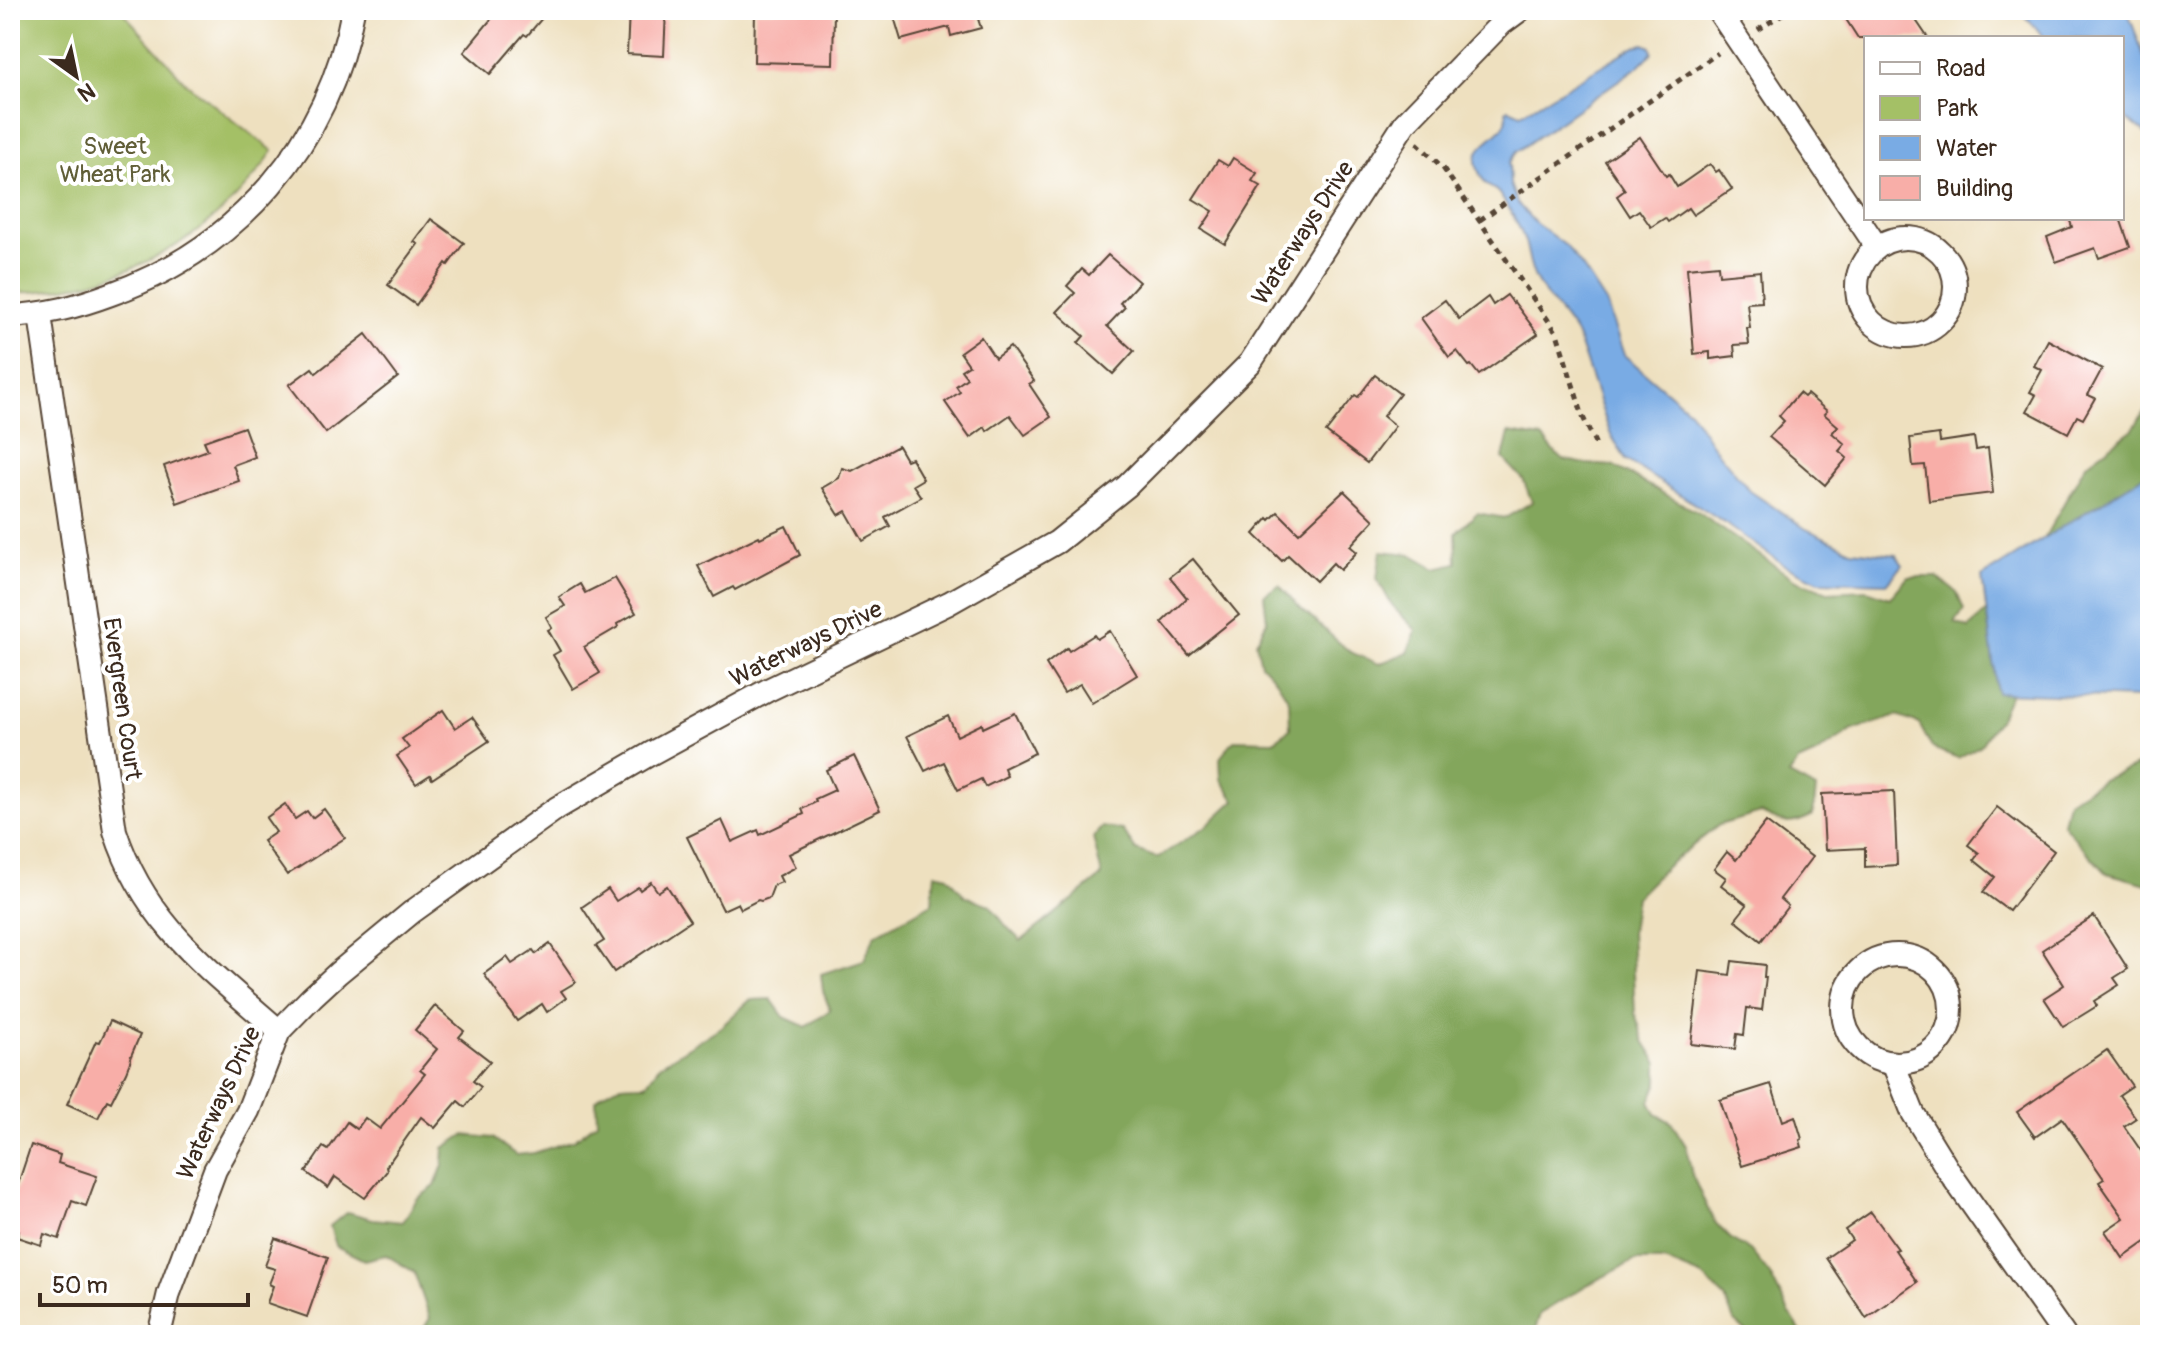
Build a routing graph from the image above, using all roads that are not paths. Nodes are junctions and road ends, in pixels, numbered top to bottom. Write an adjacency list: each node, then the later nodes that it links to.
1 (353, 10): 5 (street)
2 (1520, 10): 7 (street, Waterways Drive)
3 (1718, 10): 4 (street)
4 (1877, 247): 4 (street)
5 (40, 315): 6 (street); 7 (street, Evergreen Court)
6 (10, 316)
7 (279, 1031): 9 (street, Waterways Drive)
8 (1893, 1063): 8 (street); 10 (street)
9 (159, 1335)
10 (2064, 1335)

